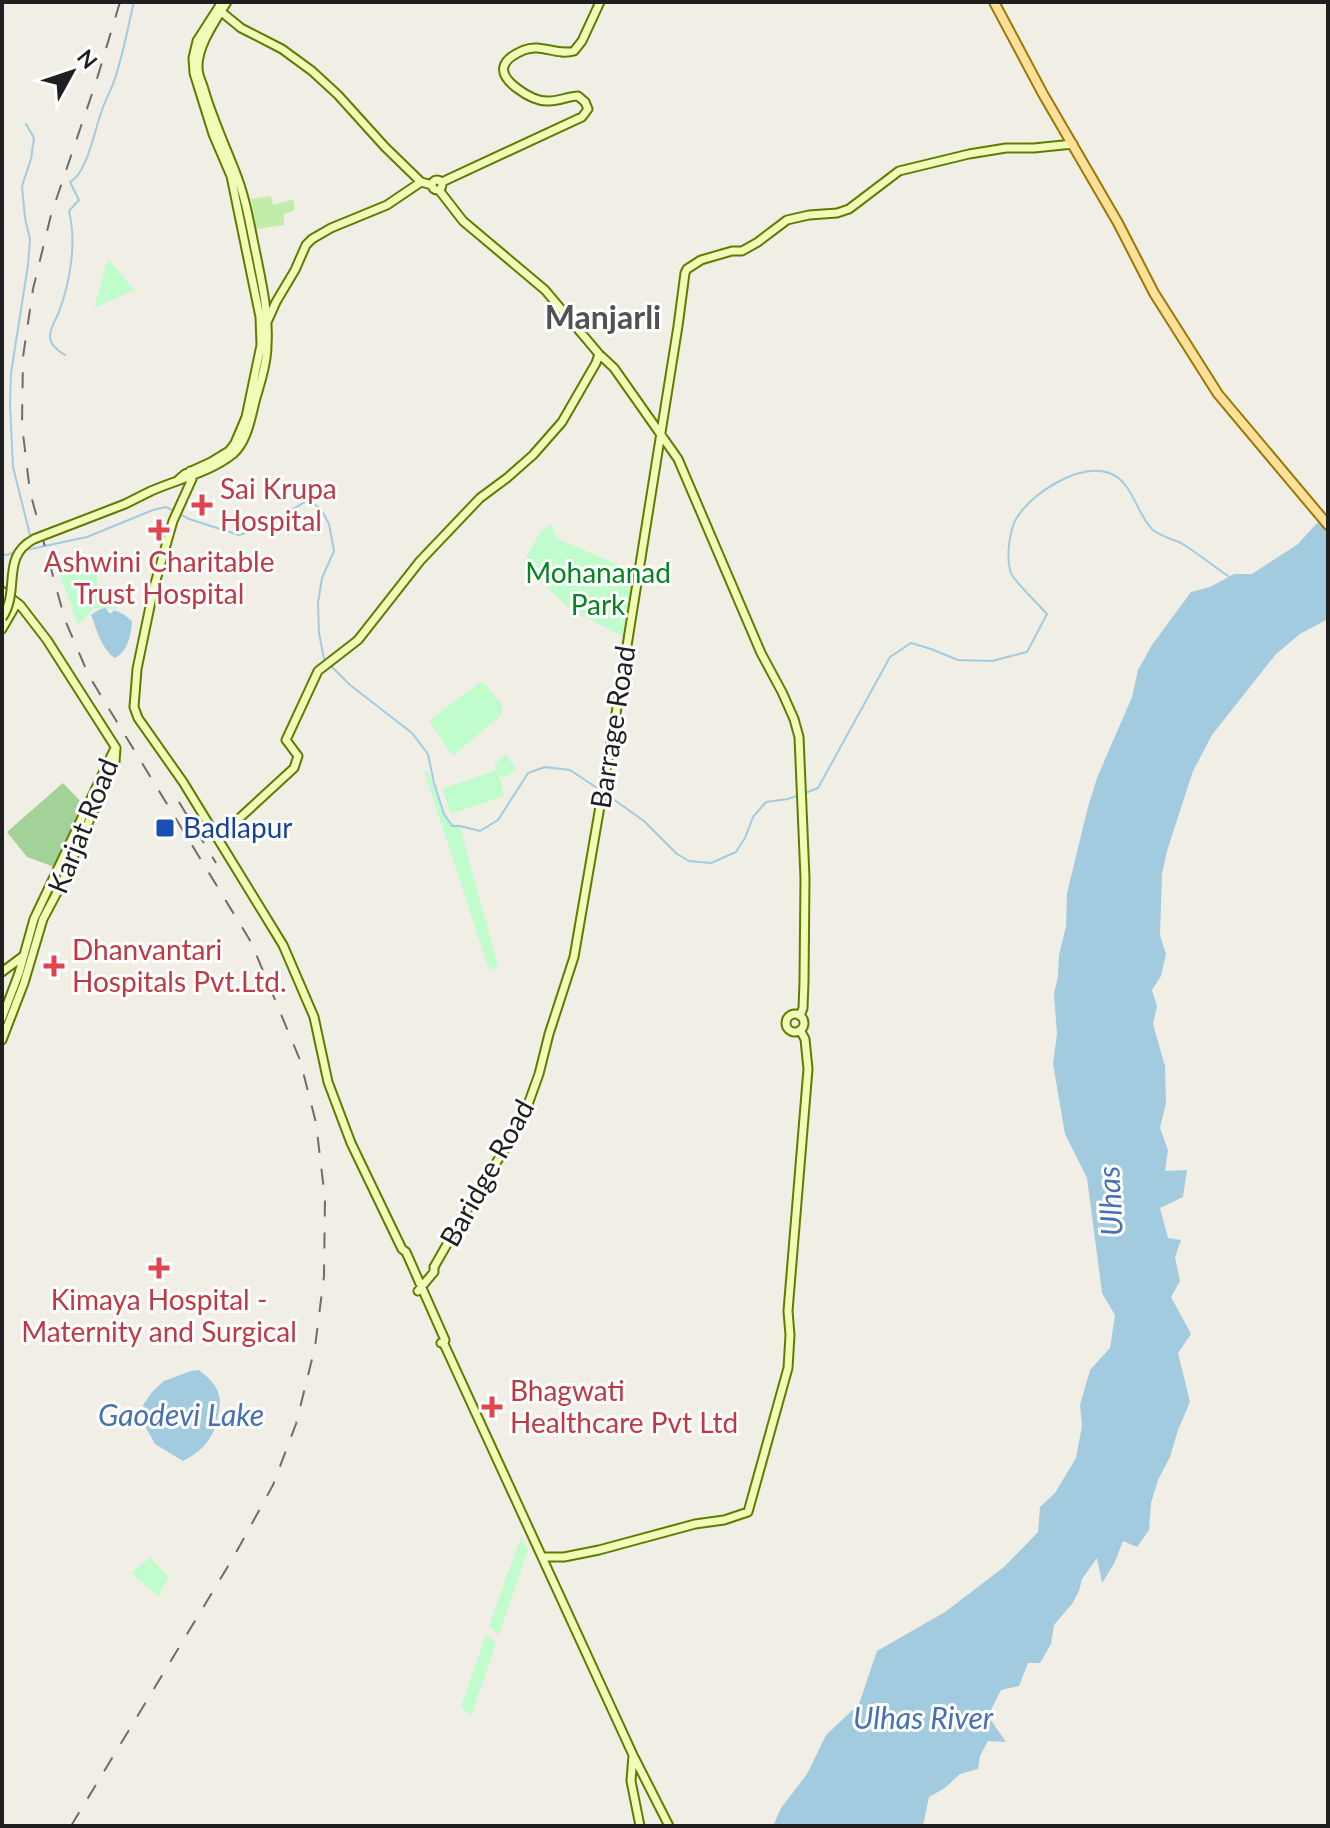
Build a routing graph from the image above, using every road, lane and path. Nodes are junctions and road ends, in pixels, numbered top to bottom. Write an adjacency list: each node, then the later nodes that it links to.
1 (600, 2): 7 (street)
2 (994, 2): 4 (main road)
3 (222, 6): 5 (street); 6 (street)
4 (1073, 144): 11 (street, Barrage Road); 13 (main road)
5 (224, 152): 8 (street); 9 (street)
6 (421, 182): 7 (street); 8 (street)
7 (438, 186): 10 (street)
8 (267, 321): 9 (street); 12 (street)
9 (261, 328): 12 (street)
10 (599, 354): 11 (street); 19 (street)
11 (661, 434): 22 (street); 25 (street, Barrage Road)
12 (191, 474): 17 (street, bridge); 19 (street)
13 (1328, 525)
14 (4, 592): 15 (street); 16 (street)
15 (17, 603): 18 (street); 20 (street, Karjat Road)
16 (2, 607)
17 (2, 618)
18 (2, 629)
19 (214, 833): 27 (street)
20 (26, 958): 21 (street); 23 (street, Karjat Road); 26 (street, Karjat Road)
21 (2, 972)
22 (800, 1016): 24 (street); 24 (street)
23 (2, 1018)
24 (800, 1030): 29 (street)
25 (552, 1031): 27 (street, Baridge Road)
26 (2, 1040)
27 (419, 1287): 28 (street)
28 (543, 1557): 29 (street); 30 (street)
29 (564, 1557): 30 (street)
30 (548, 1568): 31 (street)
31 (633, 1755): 32 (street); 33 (street)
32 (640, 1826)
33 (669, 1826)

